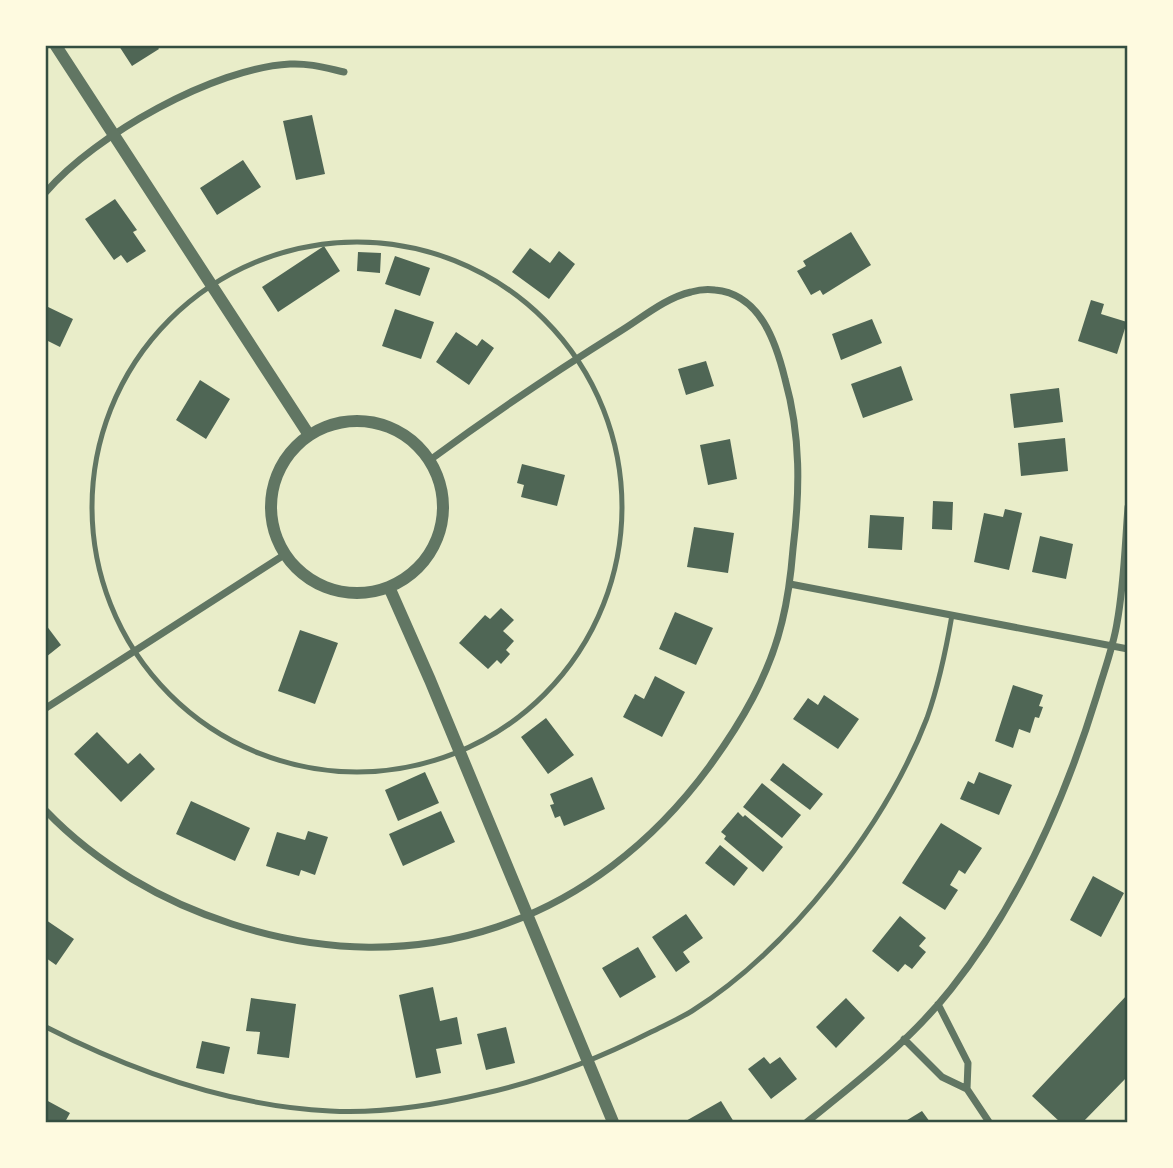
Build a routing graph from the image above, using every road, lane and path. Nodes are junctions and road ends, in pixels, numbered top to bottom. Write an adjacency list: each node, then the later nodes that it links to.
1 (56, 46): 3 (street)
2 (344, 72): 3 (street)
3 (115, 134): 4 (street); 5 (street)
4 (46, 192)
5 (212, 282): 6 (lane); 7 (street); 16 (lane)
6 (580, 356): 8 (street); 11 (street); 18 (lane)
7 (309, 435): 8 (street); 10 (street)
8 (430, 460): 12 (street)
9 (1128, 507): 14 (street)
10 (284, 555): 12 (street); 16 (street)
11 (790, 584): 13 (street); 20 (street)
12 (389, 587): 18 (street)
13 (952, 615): 14 (street); 24 (lane)
14 (1112, 646): 15 (street); 21 (street)
15 (1128, 649)
16 (133, 652): 17 (street); 18 (lane)
17 (46, 708)
18 (461, 754): 20 (street)
19 (46, 811): 20 (street)
20 (527, 915): 24 (street)
21 (937, 1004): 23 (street); 25 (street)
22 (46, 1027): 24 (lane)
23 (904, 1039): 25 (street); 27 (street)
24 (588, 1062): 26 (street)
25 (967, 1089): 28 (street)
26 (613, 1122)
27 (807, 1122)
28 (989, 1122)

